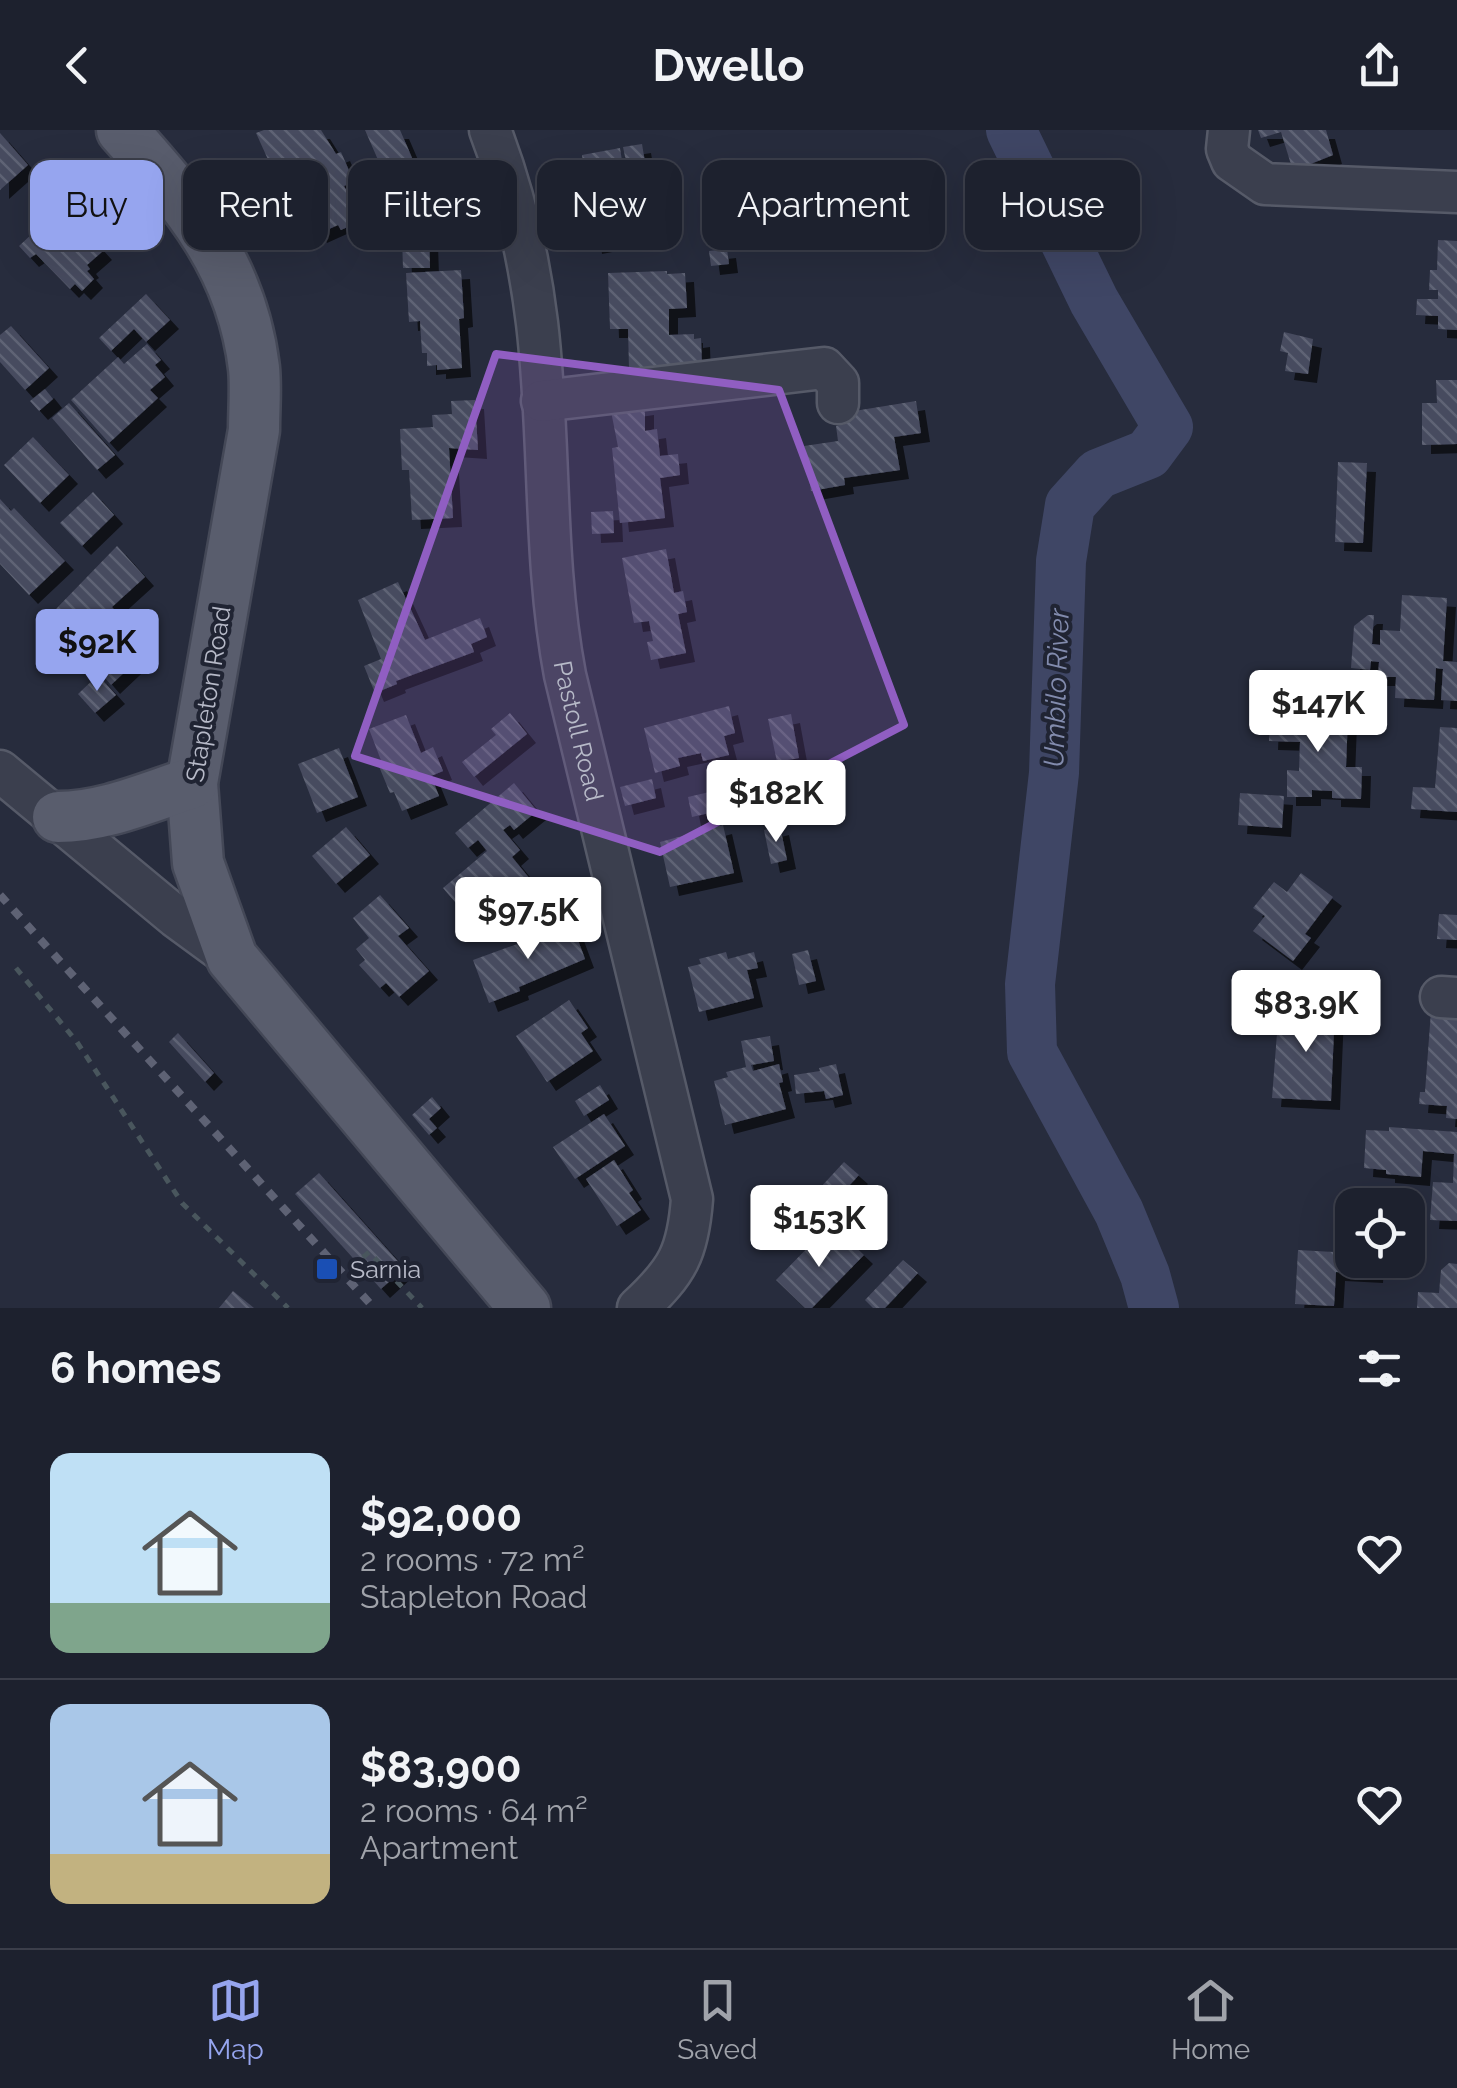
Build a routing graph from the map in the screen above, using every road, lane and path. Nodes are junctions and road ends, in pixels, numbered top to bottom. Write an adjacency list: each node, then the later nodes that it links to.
1 (122, 130): 8 (main road, Stapleton Road)
2 (490, 130): 5 (street, Pastoll Road)
3 (1229, 130): 4 (street)
4 (1457, 192)
5 (542, 400): 6 (street); 16 (street, Pastoll Road)
6 (838, 403)
7 (0, 771): 9 (street)
8 (192, 783): 9 (main road); 10 (main road, Stapleton Road)
9 (58, 817): 10 (street)
10 (232, 958): 15 (main road, Stapleton Road)
11 (16, 968): 13 (path)
12 (351, 1268): 14 (path)
13 (288, 1308)
14 (422, 1308)
15 (526, 1308)
16 (638, 1308)

